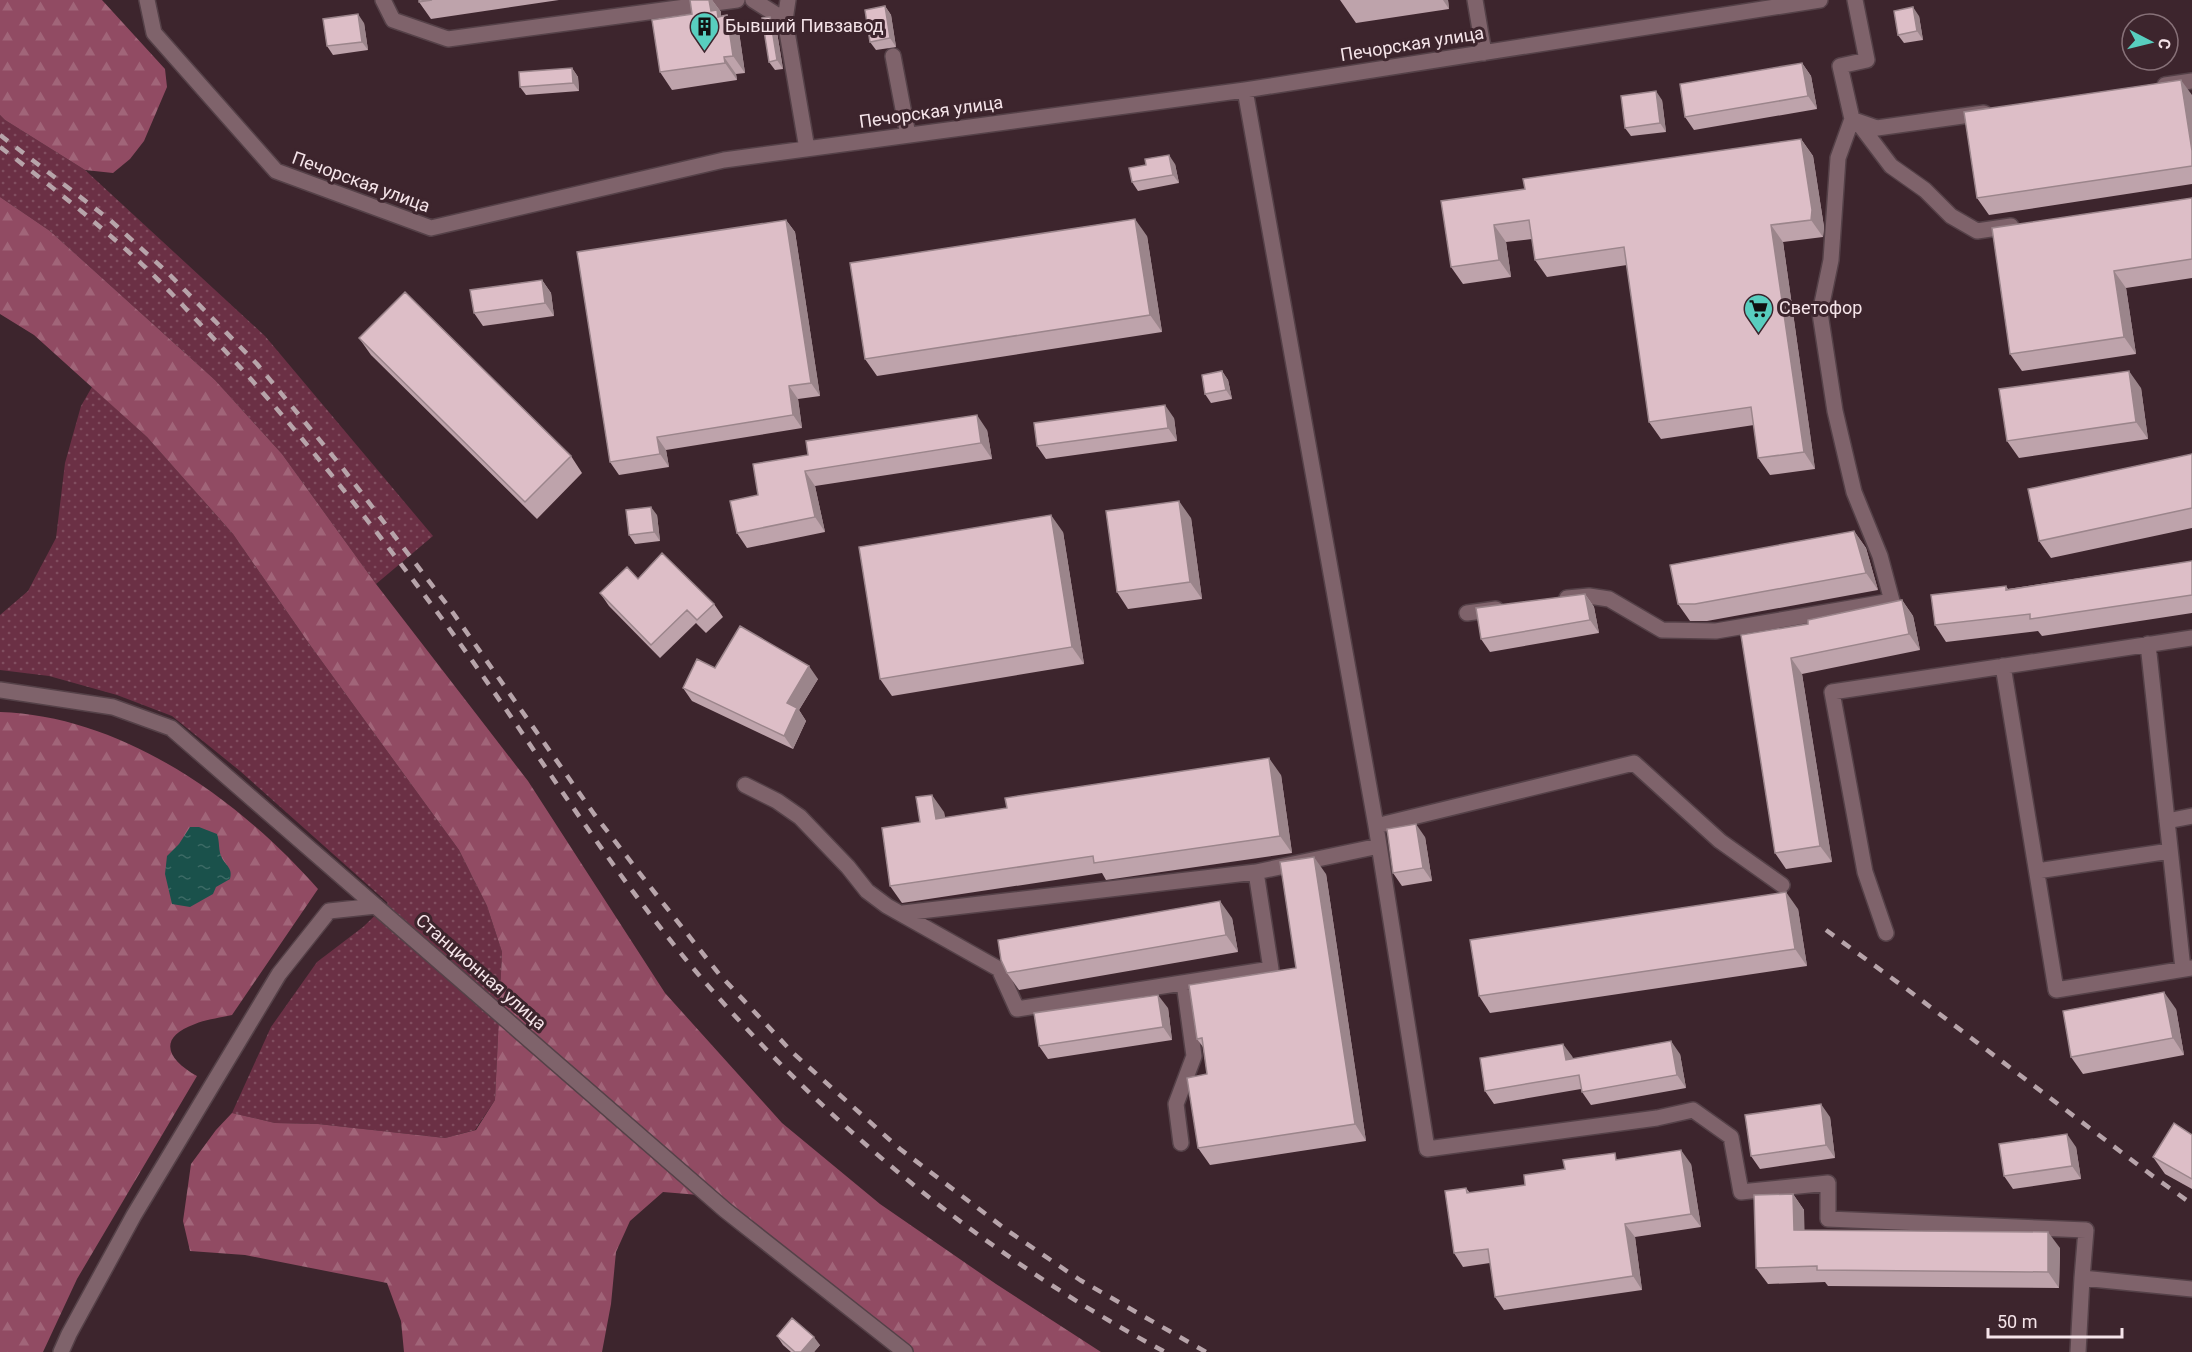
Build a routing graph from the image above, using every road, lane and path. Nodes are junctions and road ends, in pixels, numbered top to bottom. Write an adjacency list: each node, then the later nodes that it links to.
1 (147, 0): 18 (street, Печорская улица)
2 (382, 0): 3 (street)
3 (737, 0)
4 (753, 0): 9 (street)
5 (788, 0): 9 (street)
6 (1475, 0): 10 (street)
7 (1820, 0): 10 (street, Печорская улица)
8 (1855, 0): 16 (street)
9 (785, 20): 18 (street)
10 (1484, 52): 14 (street, Печорская улица)
11 (893, 56): 17 (street)
12 (2192, 81): 13 (street)
13 (2146, 88)
14 (1245, 90): 17 (street, Печорская улица); 30 (street)
15 (1997, 111): 16 (street)
16 (1852, 119): 19 (street); 20 (street)
17 (908, 135): 18 (street, Печорская улица)
18 (807, 149)
19 (2031, 223)
20 (1554, 600)
21 (1510, 606): 22 (street)
22 (1467, 613)
23 (2192, 638): 24 (street)
24 (2148, 644): 25 (street); 29 (street)
25 (2003, 666): 33 (street); 38 (street)
26 (0, 690): 36 (street, Станционная улица)
27 (746, 785): 37 (street)
28 (2192, 816): 29 (street)
29 (2167, 821): 32 (street)
30 (1376, 826): 31 (street); 35 (street)
31 (1379, 846): 34 (street); 42 (street)
32 (2170, 851): 33 (street); 39 (street)
33 (2037, 871): 39 (street)
34 (1256, 872): 37 (street); 40 (street)
35 (1782, 885)
36 (376, 906): 44 (street); 45 (street, Станционная улица)
37 (903, 914): 40 (street)
38 (1886, 933)
39 (2188, 968)
40 (1184, 983): 41 (street)
41 (1181, 1143)
42 (2082, 1278): 43 (street); 46 (street)
43 (2192, 1289)
44 (61, 1352)
45 (905, 1352)
46 (2078, 1352)

